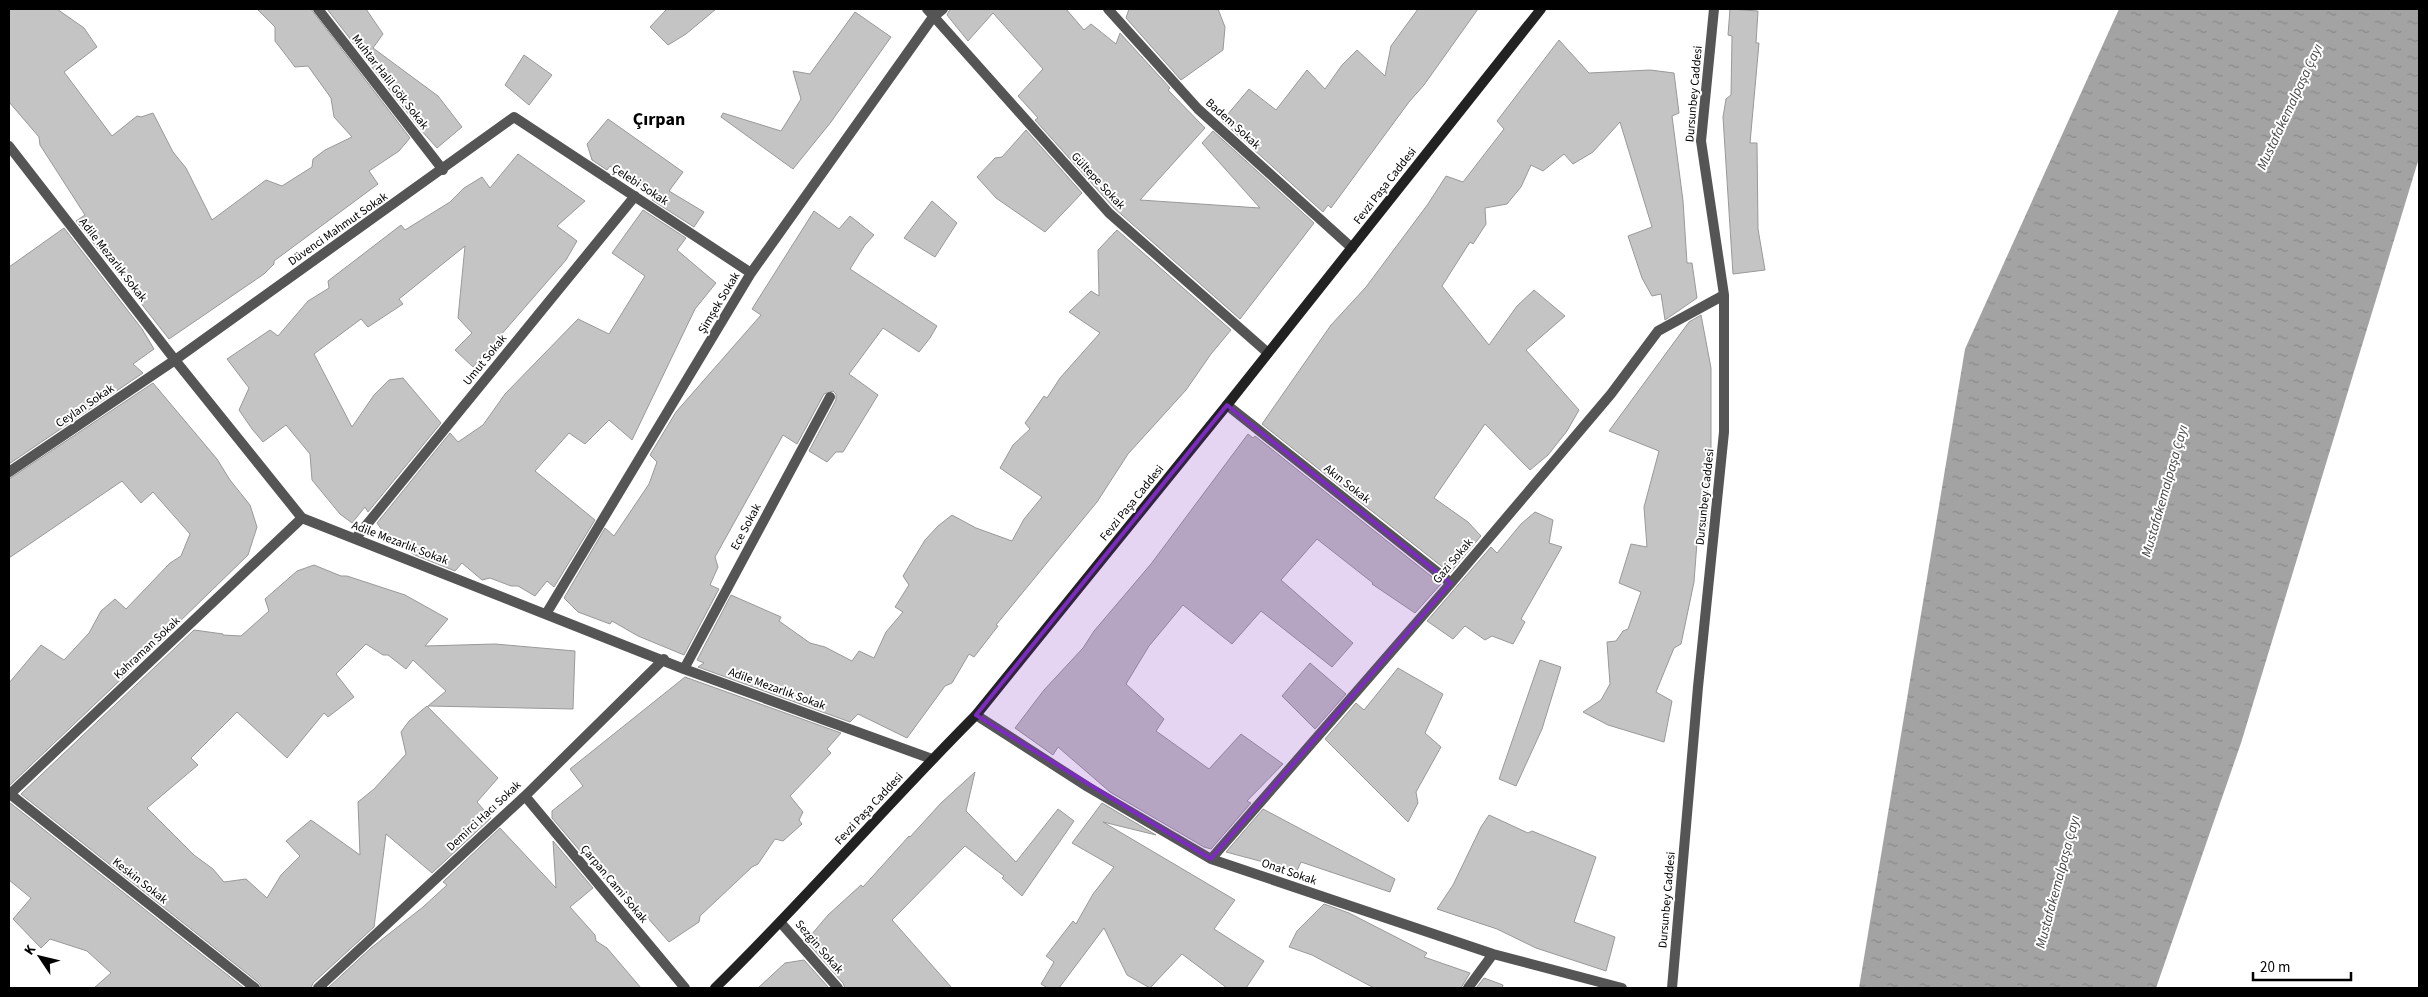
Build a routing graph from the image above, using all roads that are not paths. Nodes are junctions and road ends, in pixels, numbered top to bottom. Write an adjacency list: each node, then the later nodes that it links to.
1 (318, 9): 9 (street, Muhtar Halil Gök Sokak)
2 (943, 9): 6 (street, Şimşek Sokak)
3 (1108, 9): 11 (street, Badem Sokak)
4 (1541, 9): 11 (main road, Fevzi Paşa Caddesi)
5 (1714, 9): 13 (street, Dursunbey Caddesi)
6 (930, 13): 12 (street, Şimşek Sokak); 14 (street, Gültepe Sokak)
7 (514, 117): 9 (street, Düvenci Mahmut Sokak); 10 (street, Çelebi Sokak)
8 (9, 146): 15 (street, Adile Mezarlık Sokak)
9 (443, 170): 15 (street, Düvenci Mahmut Sokak)
10 (635, 196): 12 (street, Çelebi Sokak); 20 (street, Umut Sokak)
11 (1352, 248): 14 (main road, Fevzi Paşa Caddesi)
12 (752, 274): 22 (street, Şimşek Sokak)
13 (1724, 295): 21 (street, Gazi Sokak); 39 (street, Dursunbey Caddesi)
14 (1268, 353): 17 (main road, Fevzi Paşa Caddesi)
15 (175, 360): 18 (street, Ceylan Sokak); 19 (street, Adile Mezarlık Sokak)
16 (830, 397): 24 (street, Ece Sokak)
17 (1227, 405): 21 (street, Akın Sokak); 25 (main road, Fevzi Paşa Caddesi)
18 (9, 472)
19 (302, 518): 20 (street, Adile Mezarlık Sokak); 27 (street, Kahraman Sokak)
20 (355, 539): 22 (street, Adile Mezarlık Sokak)
21 (1451, 583): 29 (street, Gazi Sokak)
22 (546, 614): 23 (street, Adile Mezarlık Sokak)
23 (664, 660): 24 (street, Adile Mezarlık Sokak); 28 (street, Demirci Hacı Sokak)
24 (684, 669): 26 (street, Adile Mezarlık Sokak)
25 (976, 715): 26 (main road, Fevzi Paşa Caddesi); 29 (street, Onat Sokak)
26 (932, 759): 30 (main road, Fevzi Paşa Caddesi)
27 (9, 794): 32 (street, Keskin Sokak)
28 (524, 796): 33 (street, Demirci Hacı Sokak); 34 (street, Çarpan Cami Sokak)
29 (1211, 859): 31 (street, Onat Sokak)
30 (781, 923): 35 (main road, Fevzi Paşa Caddesi); 36 (street, Sezgin Sokak)
31 (1492, 954): 37 (street); 38 (street, Onat Sokak)
32 (255, 988)
33 (318, 988)
34 (685, 988)
35 (715, 988)
36 (838, 988)
37 (1468, 988)
38 (1622, 988)
39 (1672, 988)

